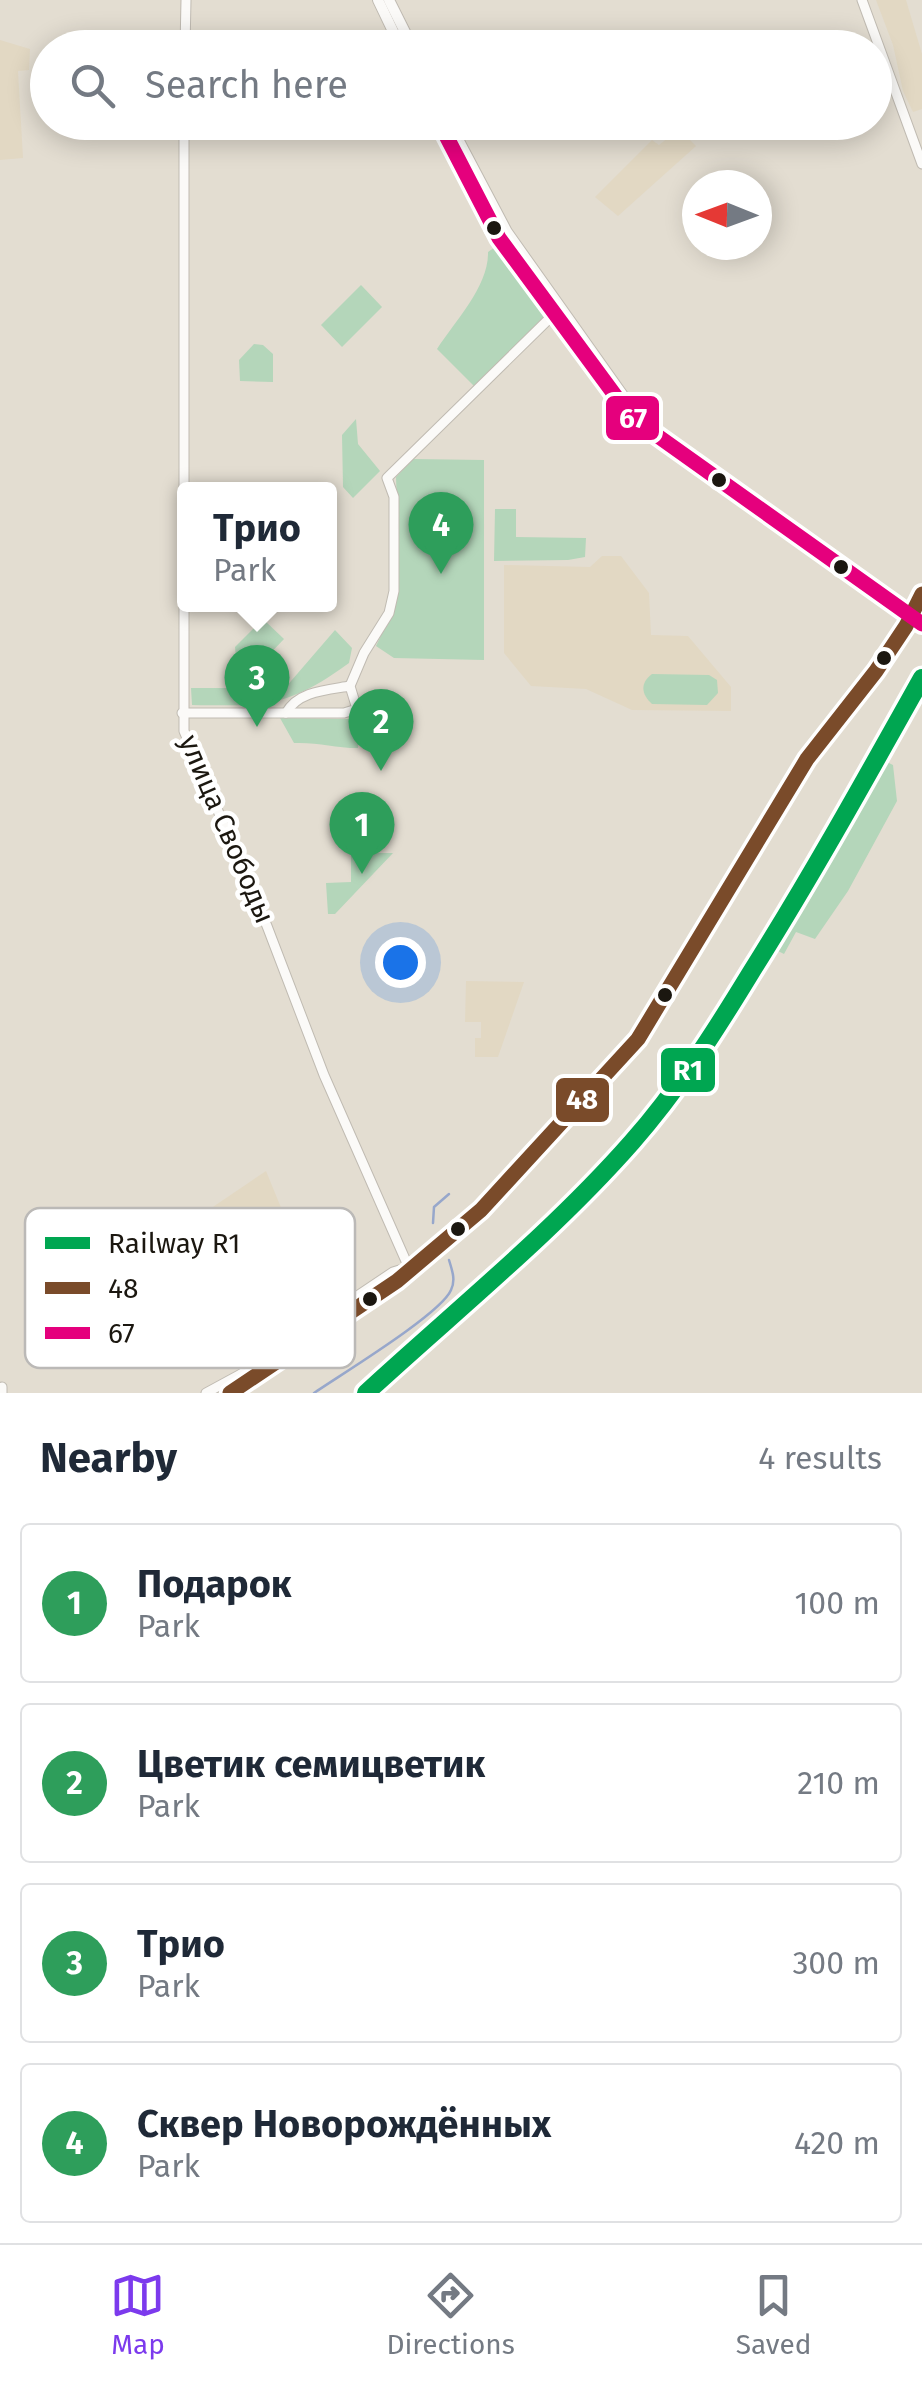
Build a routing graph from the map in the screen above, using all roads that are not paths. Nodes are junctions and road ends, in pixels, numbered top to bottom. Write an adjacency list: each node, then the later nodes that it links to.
1 (186, 0): 5 (street)
2 (378, 0): 6 (main road)
3 (389, 0): 7 (main road)
4 (862, 0): 8 (street)
5 (186, 30)
6 (392, 30)
7 (404, 30)
8 (873, 30)
9 (892, 82): 13 (street)
10 (184, 140): 16 (street, улица Свободы)
11 (447, 140): 14 (main road)
12 (458, 140): 15 (main road)
13 (922, 164)
14 (556, 312): 15 (main road); 21 (street)
15 (655, 435): 19 (main road)
16 (183, 482)
17 (922, 594): 19 (street)
18 (182, 612): 23 (street, улица Свободы)
19 (910, 616): 20 (main road); 24 (street)
20 (922, 624)
21 (350, 686): 22 (street); 22 (street)
22 (286, 713): 23 (street)
23 (182, 714): 24 (street, улица Свободы)
24 (409, 1268): 25 (street); 26 (street)
25 (355, 1298)
26 (355, 1309)
27 (251, 1368): 29 (street)
28 (267, 1368): 30 (street)
29 (206, 1393)
30 (230, 1393)

